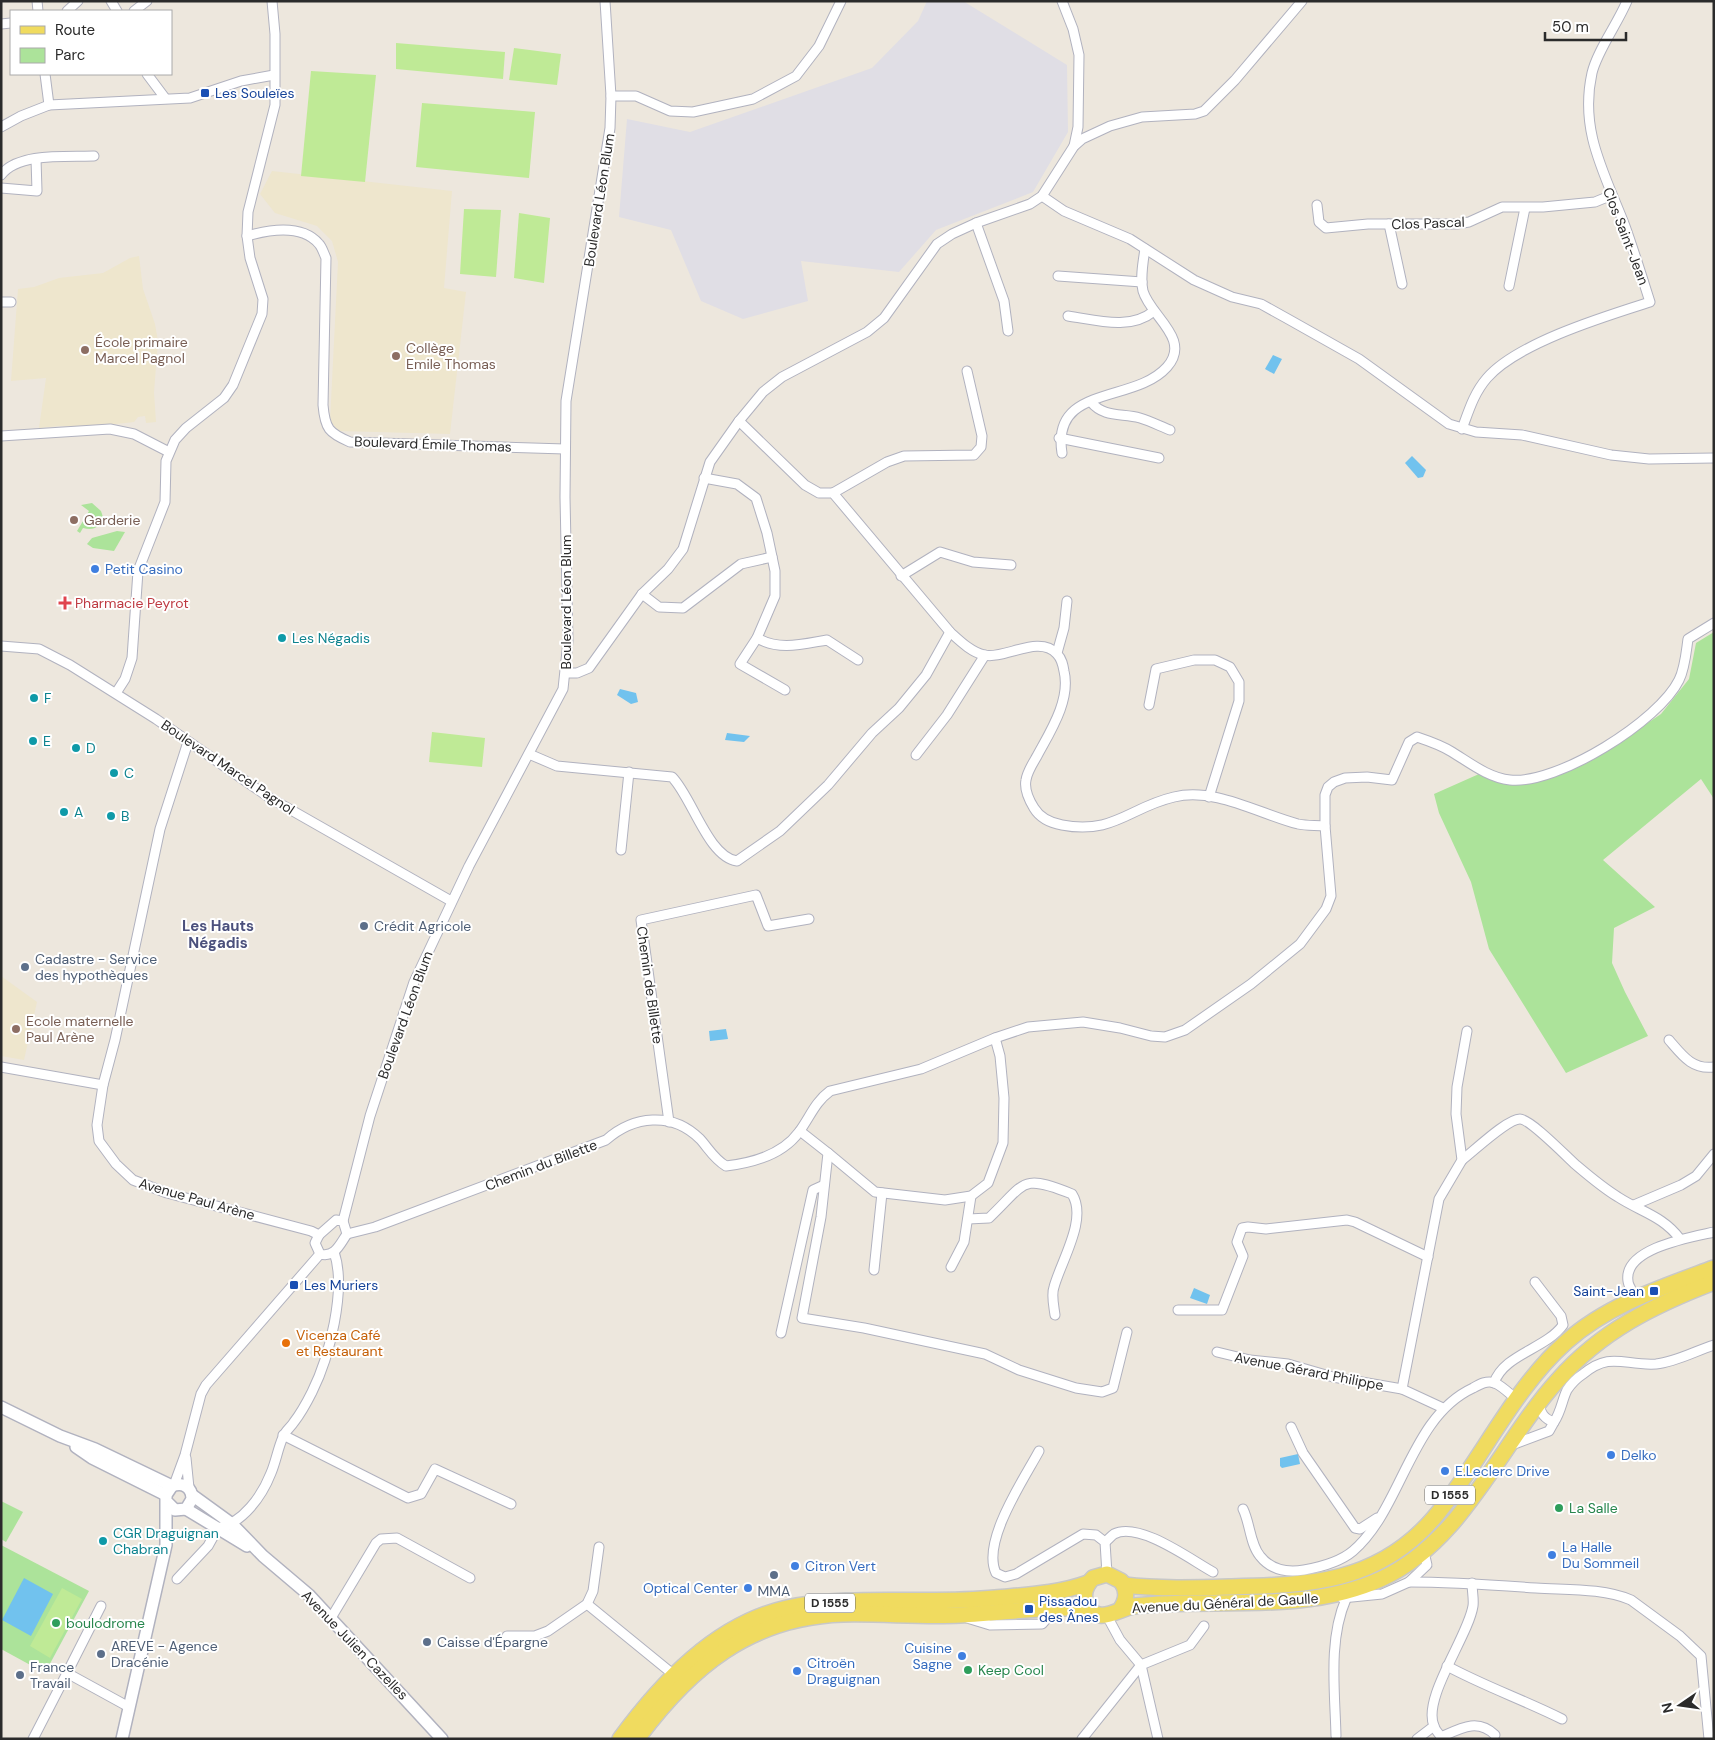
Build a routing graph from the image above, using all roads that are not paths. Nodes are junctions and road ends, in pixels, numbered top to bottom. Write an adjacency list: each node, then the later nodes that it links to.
1 (78, 1): 9 (street)
2 (147, 1): 10 (street)
3 (272, 1): 13 (street)
4 (605, 1): 14 (street, Boulevard Léon Blum)
5 (841, 1): 14 (street)
6 (1062, 1): 18 (street)
7 (1302, 1): 18 (street)
8 (1627, 1): 23 (street, Clos Saint-Jean)
9 (67, 10)
10 (135, 10)
11 (45, 75): 16 (street)
12 (148, 75): 15 (street)
13 (274, 75): 15 (street); 29 (street)
14 (611, 96): 45 (street, Boulevard Léon Blum)
15 (165, 98): 16 (street)
16 (49, 105): 17 (street)
17 (1, 127)
18 (1074, 146): 24 (street)
19 (94, 156): 20 (street)
20 (36, 159): 21 (street); 22 (street)
21 (1, 175)
22 (1, 188)
23 (1612, 195): 26 (street, Clos Pascal); 41 (street, Clos Saint-Jean)
24 (1042, 196): 27 (street); 30 (street)
25 (1317, 204): 28 (street, Clos Pascal)
26 (1525, 208): 28 (street, Clos Pascal); 34 (street)
27 (976, 223): 37 (street); 40 (street)
28 (1389, 224): 33 (street)
29 (247, 236): 45 (street, Boulevard Émile Thomas); 46 (street)
30 (1145, 249): 32 (street); 41 (street)
31 (1058, 276): 32 (street)
32 (1142, 282): 35 (street)
33 (1402, 284)
34 (1509, 286)
35 (1154, 311): 36 (street); 39 (street)
36 (1068, 316)
37 (1008, 331)
38 (967, 371): 51 (street)
39 (1091, 402): 42 (street); 44 (street)
40 (739, 422): 50 (street); 51 (street)
41 (1462, 429): 49 (street)
42 (1170, 430)
43 (1, 436): 46 (street)
44 (1059, 438): 47 (street); 48 (street)
45 (565, 450): 64 (street, Boulevard Léon Blum)
46 (169, 452): 66 (street)
47 (1062, 453)
48 (1159, 458)
49 (1714, 458)
50 (704, 478): 52 (street); 55 (street)
51 (833, 493): 54 (street)
52 (772, 556): 55 (street); 59 (street)
53 (1011, 565): 54 (street)
54 (901, 576): 58 (street)
55 (642, 594): 64 (street)
56 (1068, 601): 61 (street)
57 (1714, 623): 73 (street)
58 (950, 632): 62 (street); 71 (street)
59 (757, 638): 63 (street); 65 (street)
60 (1, 646): 66 (street, Boulevard Marcel Pagnol)
61 (1057, 653): 62 (street); 72 (street)
62 (984, 655): 70 (street)
63 (858, 660)
64 (566, 672): 69 (street, Boulevard Léon Blum)
65 (785, 690)
66 (116, 693): 68 (street, Boulevard Marcel Pagnol)
67 (1149, 705): 72 (street)
68 (188, 742): 75 (street, Boulevard Marcel Pagnol); 82 (street, Avenue Paul Arène)
69 (529, 754): 71 (street); 75 (street, Boulevard Léon Blum)
70 (916, 755)
71 (629, 772): 74 (street)
72 (1209, 796): 73 (street)
73 (1324, 826): 78 (street)
74 (622, 850)
75 (451, 901): 93 (street, Boulevard Léon Blum)
76 (809, 919): 83 (street, Chemin de Billette)
77 (1467, 1031): 87 (street)
78 (994, 1038): 84 (street); 90 (street)
79 (1669, 1040): 81 (street)
80 (1, 1067): 82 (street)
81 (1714, 1067)
82 (103, 1085): 96 (street, Avenue Paul Arène)
83 (669, 1122): 84 (street, Chemin du Billette); 95 (street, Chemin du Billette)
84 (800, 1131): 85 (street)
85 (828, 1153): 88 (street); 89 (street)
86 (1714, 1154): 91 (street)
87 (1462, 1160): 91 (street); 100 (street, Avenue Gérard Philippe)
88 (824, 1185): 109 (street); 110 (street)
89 (882, 1193): 90 (street); 103 (street)
90 (971, 1196): 92 (street)
91 (1634, 1205): 97 (street)
92 (968, 1219): 101 (street); 108 (street)
93 (343, 1221): 95 (street); 96 (street)
94 (1714, 1232): 97 (street)
95 (347, 1234): 98 (street)
96 (319, 1235): 99 (street)
97 (1680, 1239): 106 (street)
98 (334, 1252): 99 (street); 121 (street)
99 (320, 1254): 124 (street)
100 (1428, 1257): 107 (street); 114 (street, Avenue Gérard Philippe)
101 (950, 1267)
102 (1714, 1268): 106 (main road, Avenue du Général de Gaulle / D 1555)
103 (874, 1270)
104 (1535, 1282): 113 (street)
105 (1714, 1282): 116 (main road, Avenue du Général de Gaulle / D 1555)
106 (1636, 1299): 115 (main road, Avenue du Général de Gaulle / D 1555)
107 (1178, 1310)
108 (1055, 1315)
109 (1127, 1332)
110 (781, 1333)
111 (1714, 1345): 119 (street)
112 (1217, 1352): 114 (street, Avenue Gérard Philippe)
113 (1494, 1383): 115 (street); 118 (street)
114 (1402, 1389): 118 (street, Avenue Gérard Philippe)
115 (1516, 1399): 145 (main road, Avenue du Général de Gaulle / D 1555)
116 (1539, 1402): 119 (street); 122 (main road, Avenue du Général de Gaulle / D 1555)
117 (1, 1407): 126 (street)
118 (1443, 1408): 130 (street)
119 (1554, 1422): 122 (street)
120 (1291, 1426): 130 (street)
121 (283, 1434): 127 (street); 131 (street)
122 (1506, 1447): 136 (main road, Avenue du Général de Gaulle / D 1555)
123 (1039, 1451): 133 (street)
124 (186, 1455): 125 (street); 126 (street)
125 (190, 1491): 126 (street); 129 (street); 131 (street, Avenue Julien Cazelles)
126 (170, 1492): 129 (street); 134 (street)
127 (511, 1504)
128 (1243, 1509): 130 (street)
129 (183, 1510): 132 (street, Avenue Julien Cazelles); 134 (street)
130 (1380, 1516)
131 (232, 1524): 132 (street); 137 (street, Avenue Julien Cazelles)
132 (218, 1528): 137 (street, Avenue Julien Cazelles); 141 (street)
133 (1105, 1542): 138 (street); 139 (street)
134 (166, 1544): 159 (street)
135 (599, 1547): 148 (street)
136 (1424, 1552): 142 (street); 146 (main road, Avenue du Général de Gaulle / D 1555)
137 (263, 1556): 152 (street, Avenue Julien Cazelles)
138 (1213, 1572)
139 (1107, 1574): 143 (main road); 145 (main road, Avenue du Général de Gaulle)
140 (470, 1578): 152 (street)
141 (177, 1579)
142 (1409, 1582): 144 (street); 147 (street)
143 (1088, 1583): 150 (main road); 158 (main road, D 1555)
144 (1472, 1583): 156 (street); 173 (street)
145 (1124, 1585): 151 (main road, Avenue du Général de Gaulle)
146 (1324, 1597): 147 (street); 151 (main road, Avenue du Général de Gaulle / D 1555)
147 (1346, 1599): 163 (street)
148 (587, 1604): 154 (street); 158 (street)
149 (102, 1606): 157 (street)
150 (1089, 1608): 151 (main road); 164 (main road, D 1555)
151 (1113, 1613): 155 (street)
152 (331, 1618): 168 (street, Avenue Julien Cazelles)
153 (1204, 1626): 155 (street)
154 (507, 1636)
155 (1141, 1665): 170 (street); 171 (street)
156 (1447, 1666): 160 (street); 161 (street)
157 (67, 1673): 159 (street); 166 (street)
158 (674, 1675): 169 (main road, D 1555)
159 (129, 1707): 167 (street)
160 (1562, 1719)
161 (1434, 1726): 165 (street); 172 (street)
162 (1496, 1735): 165 (street)
163 (1336, 1736)
164 (639, 1738)
165 (1442, 1738)
166 (33, 1739)
167 (122, 1739)
168 (442, 1739)
169 (620, 1739)
170 (1082, 1739)
171 (1158, 1739)
172 (1417, 1739)
173 (1709, 1739)

